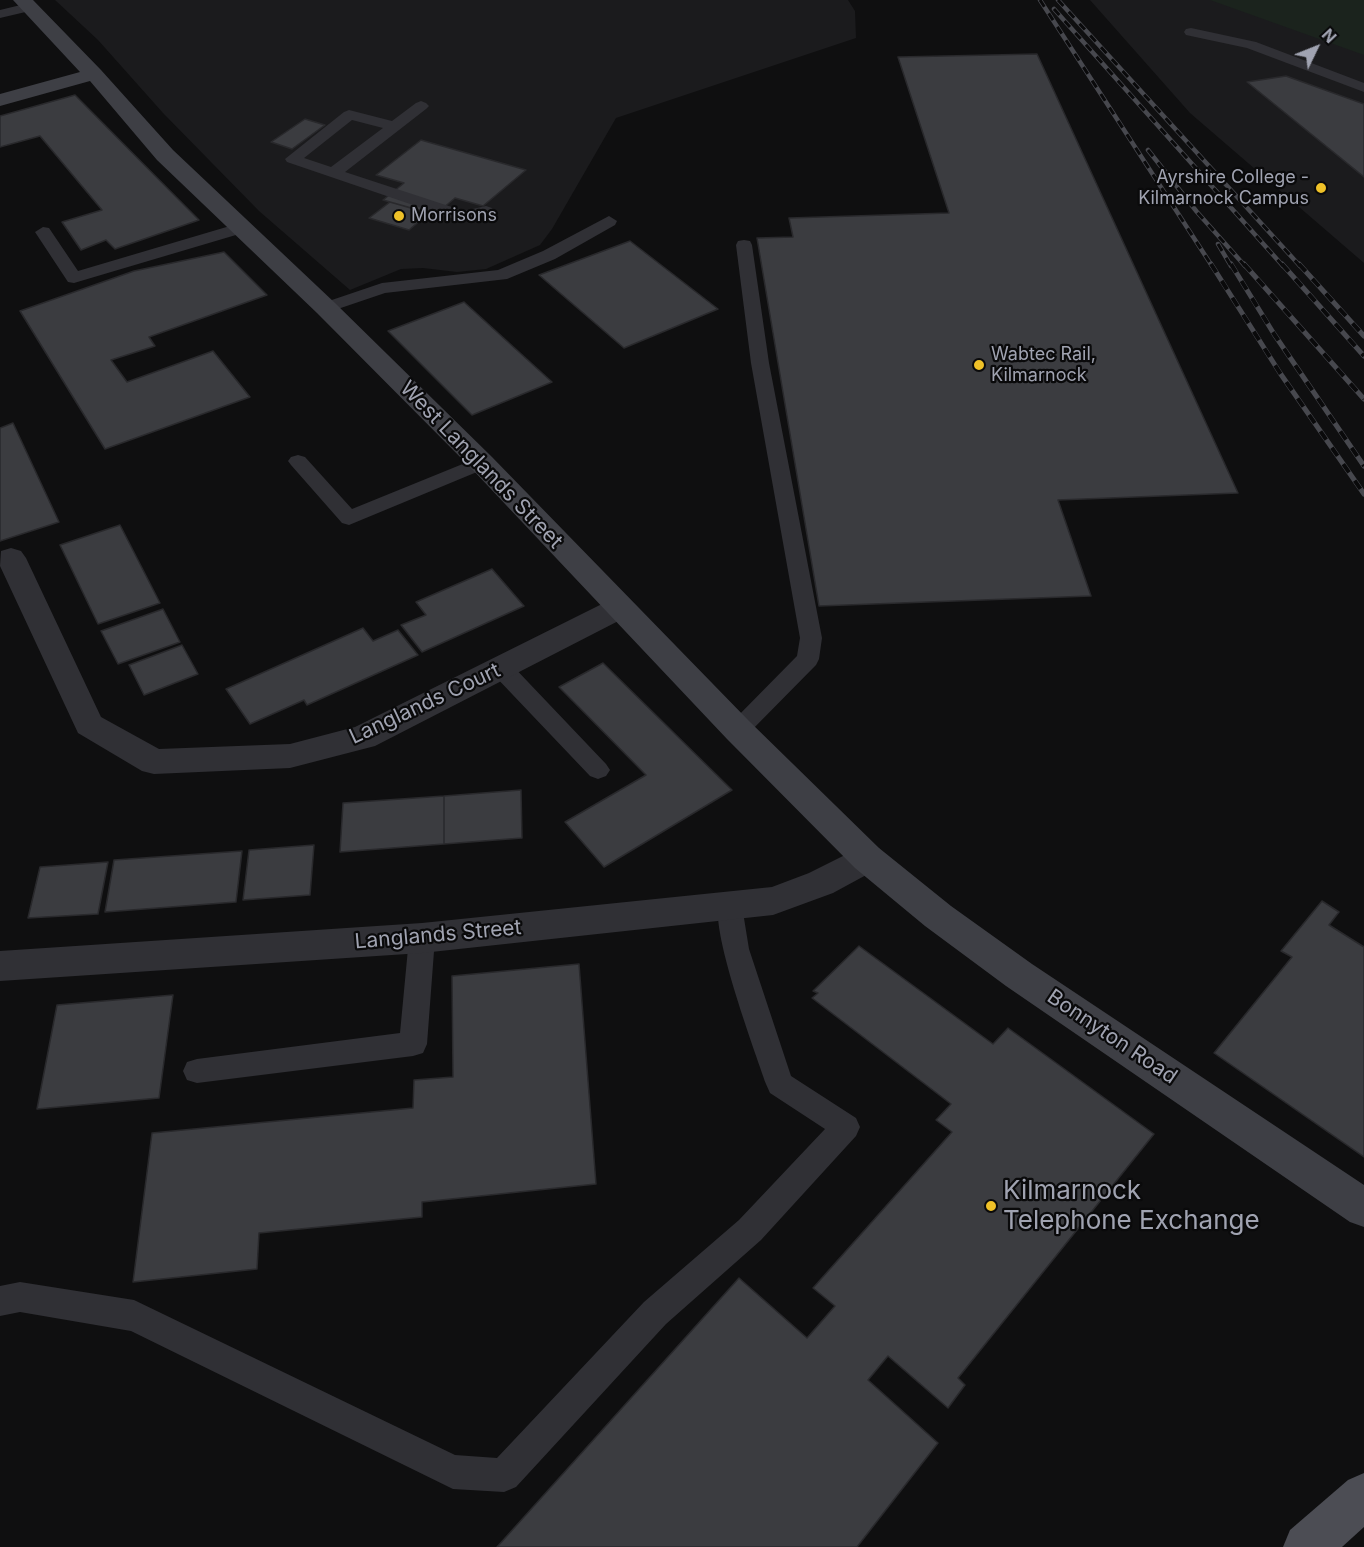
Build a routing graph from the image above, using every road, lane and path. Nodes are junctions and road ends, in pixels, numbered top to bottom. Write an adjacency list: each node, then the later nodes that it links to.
1 (26, 3): 2 (lane); 4 (street)
2 (0, 14)
3 (1191, 32): 5 (lane)
4 (94, 74): 6 (street); 12 (street, West Langlands Street)
5 (1364, 88)
6 (0, 100)
7 (421, 106): 8 (lane)
8 (395, 126): 9 (lane); 9 (lane)
9 (333, 172): 10 (lane)
10 (486, 211)
11 (609, 221): 15 (lane)
12 (240, 228): 13 (lane); 15 (street, West Langlands Street)
13 (43, 232)
14 (744, 245): 21 (lane)
15 (326, 308): 17 (street, West Langlands Street)
16 (298, 461): 17 (lane)
17 (482, 463): 19 (street, West Langlands Street)
18 (11, 558): 20 (street, Langlands Court)
19 (619, 608): 20 (street, Langlands Court); 21 (street, West Langlands Street)
20 (501, 668): 22 (lane)
21 (738, 730): 23 (street, West Langlands Street)
22 (597, 770)
23 (867, 858): 24 (street, Langlands Street); 28 (street, Bonnyton Road)
24 (729, 906): 25 (street, Langlands Street); 29 (lane)
25 (422, 938): 26 (street, Langlands Street); 27 (lane)
26 (0, 966)
27 (196, 1071)
28 (1364, 1208)
29 (0, 1301)
30 (1364, 1496): 31 (main road)
31 (1307, 1547)

